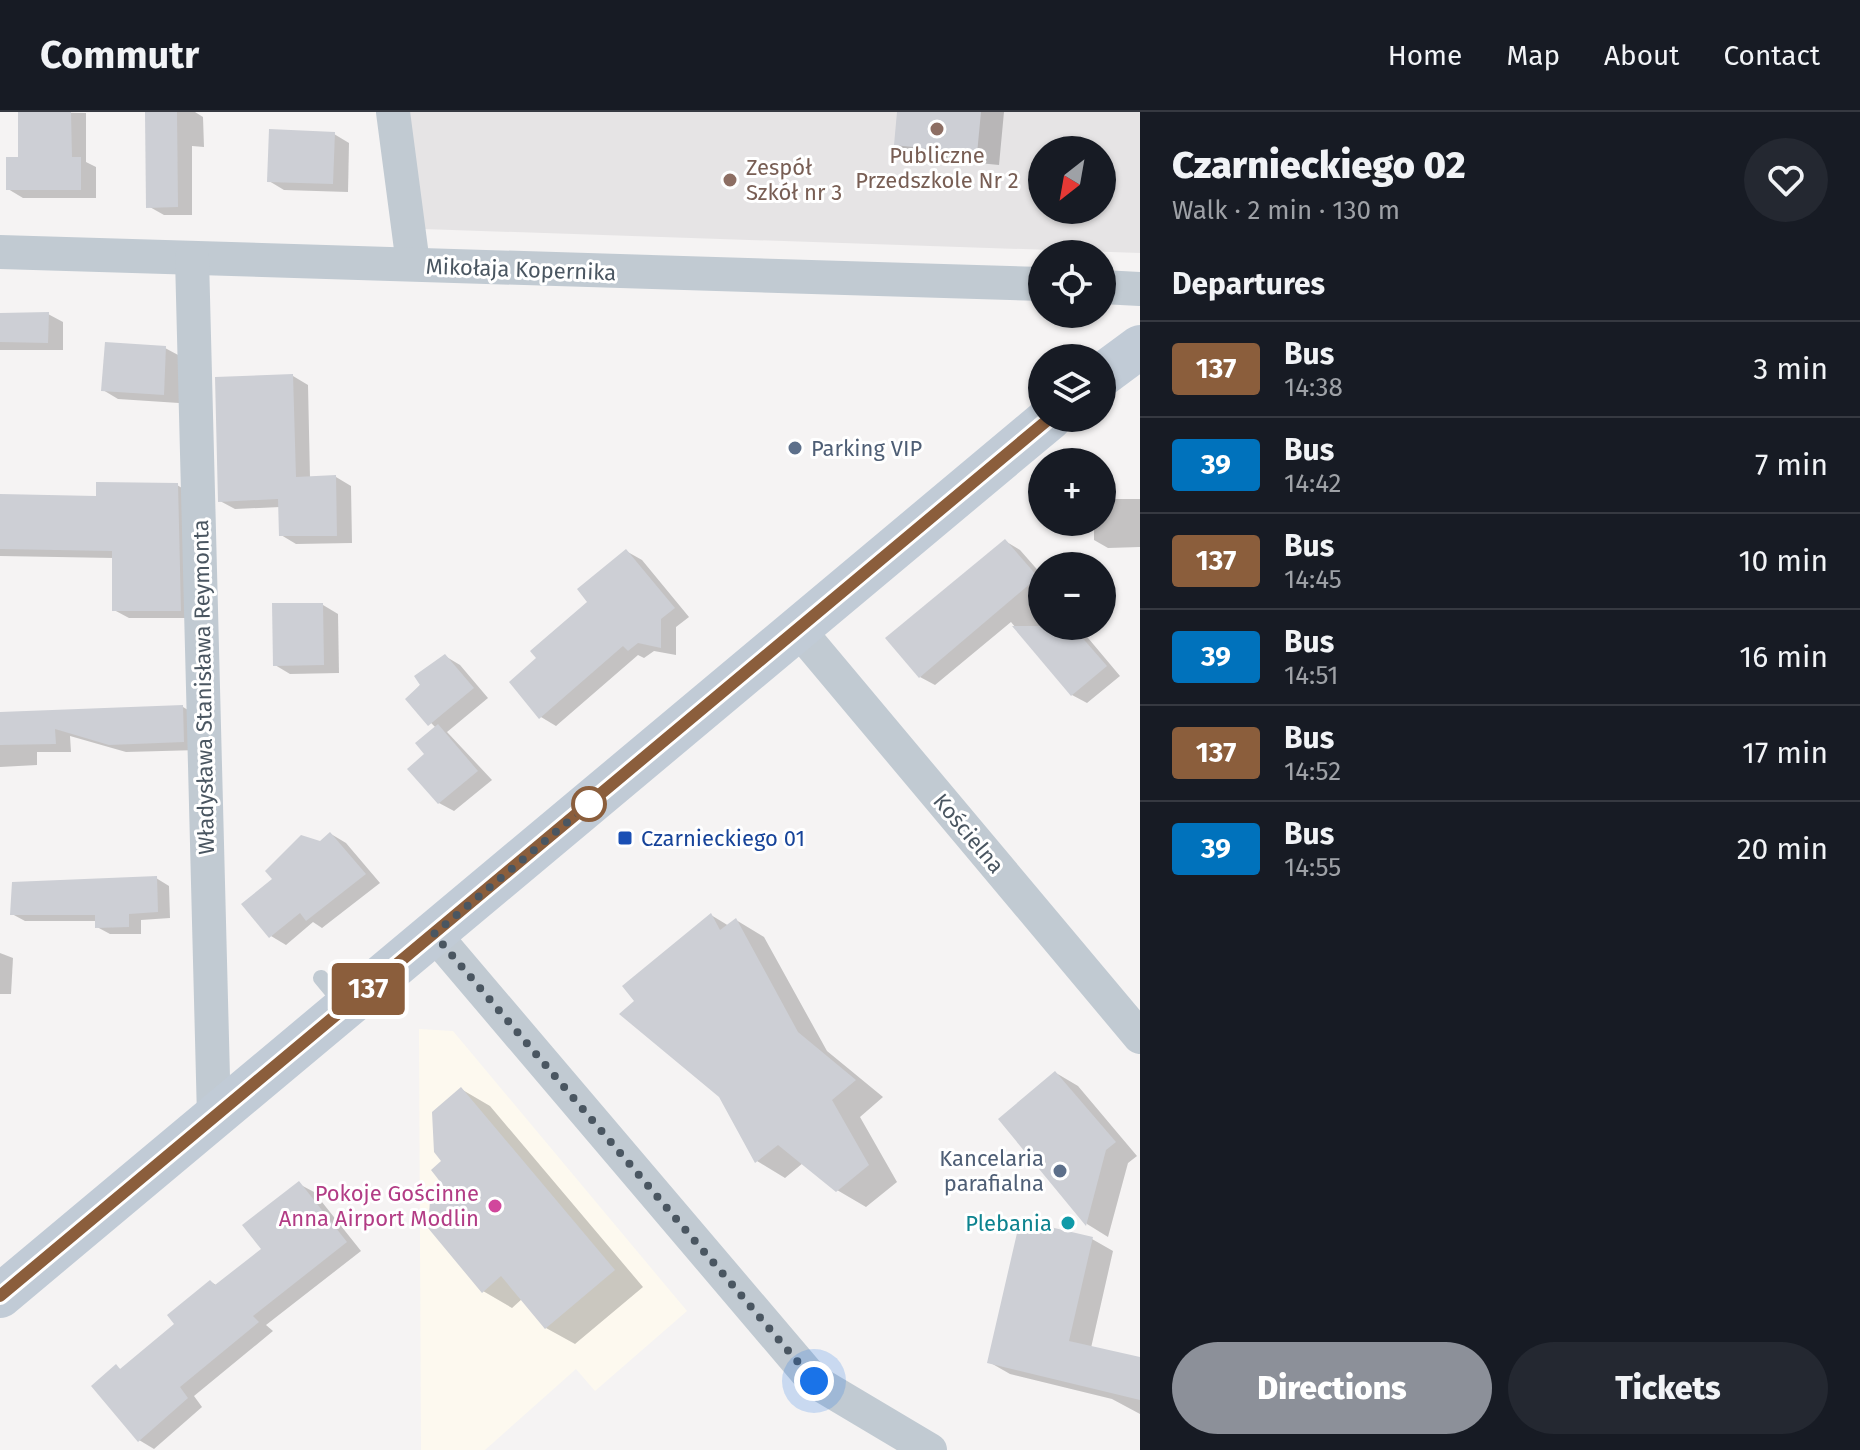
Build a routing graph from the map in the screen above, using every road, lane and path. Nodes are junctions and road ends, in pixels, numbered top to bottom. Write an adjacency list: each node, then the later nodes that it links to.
1 (393, 112): 4 (street)
2 (0, 252): 3 (street, Mikołaja Kopernika)
3 (192, 258): 4 (street, Mikołaja Kopernika); 14 (street, Władysława Stanisława Reymonta)
4 (413, 264): 5 (street, Mikołaja Kopernika)
5 (1028, 284)
6 (1116, 288): 7 (street)
7 (1140, 289)
8 (1140, 347): 9 (street)
9 (1116, 365)
10 (1033, 432): 11 (street)
11 (797, 628): 12 (street); 13 (street, Kościelna)
12 (434, 934): 14 (street); 16 (street)
13 (1140, 1037)
14 (214, 1117): 15 (street)
15 (0, 1296)
16 (930, 1450)

